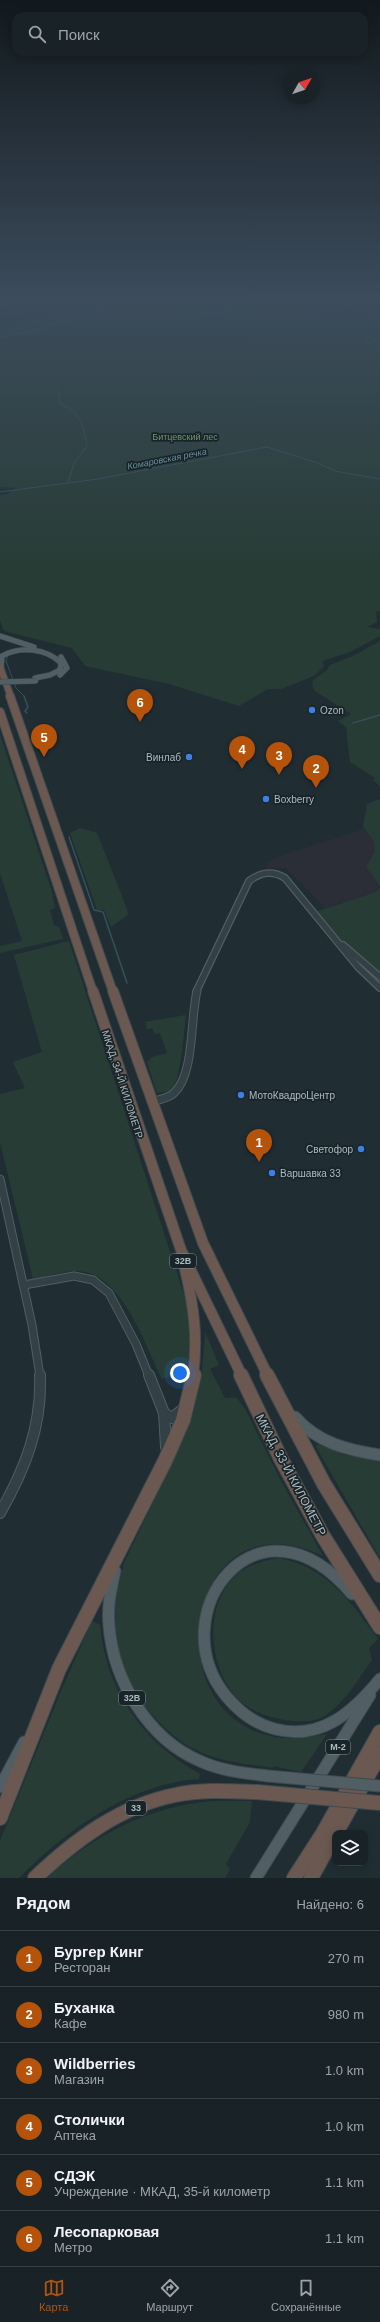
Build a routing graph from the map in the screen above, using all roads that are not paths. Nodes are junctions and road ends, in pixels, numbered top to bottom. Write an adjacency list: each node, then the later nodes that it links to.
1 (0, 636): 4 (main road)
2 (1, 669): 4 (main road); 12 (highway, МКАД, 34-Й КИЛОМЕТР)
3 (0, 679): 4 (main road)
4 (36, 680): 5 (main road, bridge)
5 (0, 682)
6 (0, 712): 8 (highway, МКАД, 34-Й КИЛОМЕТР)
7 (0, 728): 8 (street)
8 (11, 746): 14 (highway, МКАД, 34-Й КИЛОМЕТР)
9 (334, 937): 10 (street); 11 (street); 12 (street)
10 (380, 977)
11 (380, 988)
12 (151, 1102): 17 (highway, МКАД, 34-Й КИЛОМЕТР)
13 (0, 1179): 15 (street)
14 (170, 1220): 16 (highway, МКАД, 34-Й КИЛОМЕТР); 18 (highway, 32B)
15 (24, 1285): 19 (street); 22 (street)
16 (212, 1318): 25 (highway, МКАД, 33-Й КИЛОМЕТР)
17 (266, 1374): 20 (main road); 24 (highway)
18 (189, 1402): 19 (street); 21 (highway, 32B)
19 (164, 1413): 21 (street)
20 (380, 1455)
21 (165, 1461): 23 (highway, 32B)
22 (0, 1513)
23 (126, 1540): 28 (highway); 31 (main road, 32B, bridge)
24 (380, 1575)
25 (380, 1627)
26 (380, 1630): 27 (main road)
27 (380, 1679): 36 (main road, М-2)
28 (42, 1708): 32 (main road); 34 (highway)
29 (380, 1732): 37 (highway)
30 (380, 1754): 38 (highway)
31 (380, 1786)
32 (0, 1787)
33 (380, 1803): 35 (highway, 33, bridge)
34 (0, 1818)
35 (35, 1878)
36 (256, 1878)
37 (294, 1878)
38 (310, 1878)

